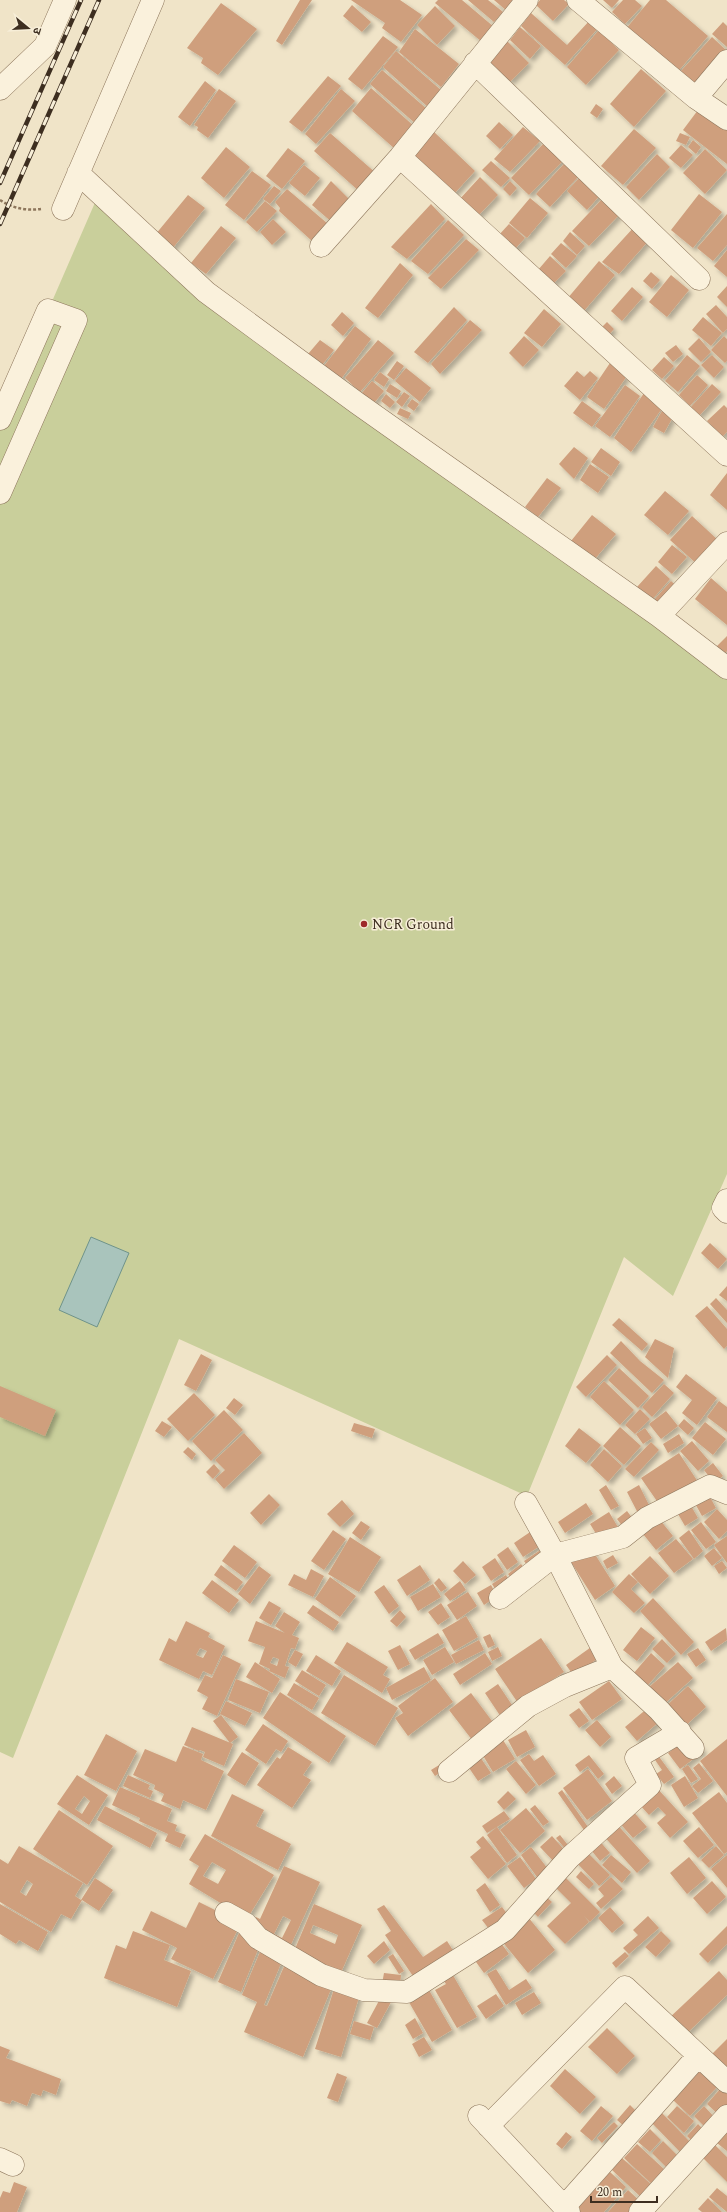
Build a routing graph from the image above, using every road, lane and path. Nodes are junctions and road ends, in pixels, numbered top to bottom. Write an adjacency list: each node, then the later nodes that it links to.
1 (65, 0): 7 (street)
2 (153, 0): 11 (street)
3 (527, 0): 6 (street)
4 (578, 0): 8 (street)
5 (727, 62): 8 (street)
6 (475, 63): 10 (street); 15 (street)
7 (0, 89)
8 (696, 98): 9 (street)
9 (727, 119)
10 (400, 157): 14 (street); 17 (street)
11 (78, 173): 13 (street); 20 (street)
12 (0, 200): 13 (path)
13 (63, 210)
14 (321, 246)
15 (699, 280)
16 (0, 419): 18 (street)
17 (727, 455)
18 (0, 493)
19 (727, 542): 20 (street)
20 (659, 616): 21 (street)
21 (727, 668)
22 (727, 1200): 23 (street)
23 (727, 1212)
24 (727, 1493): 26 (street)
25 (526, 1502): 26 (street)
26 (555, 1555): 27 (street); 28 (street)
27 (500, 1598)
28 (612, 1667): 29 (street); 30 (street)
29 (449, 1771)
30 (226, 1913)
31 (698, 2056): 32 (street); 34 (street); 34 (street)
32 (727, 2082)
33 (727, 2116): 35 (street)
34 (567, 2209)
35 (640, 2212)

